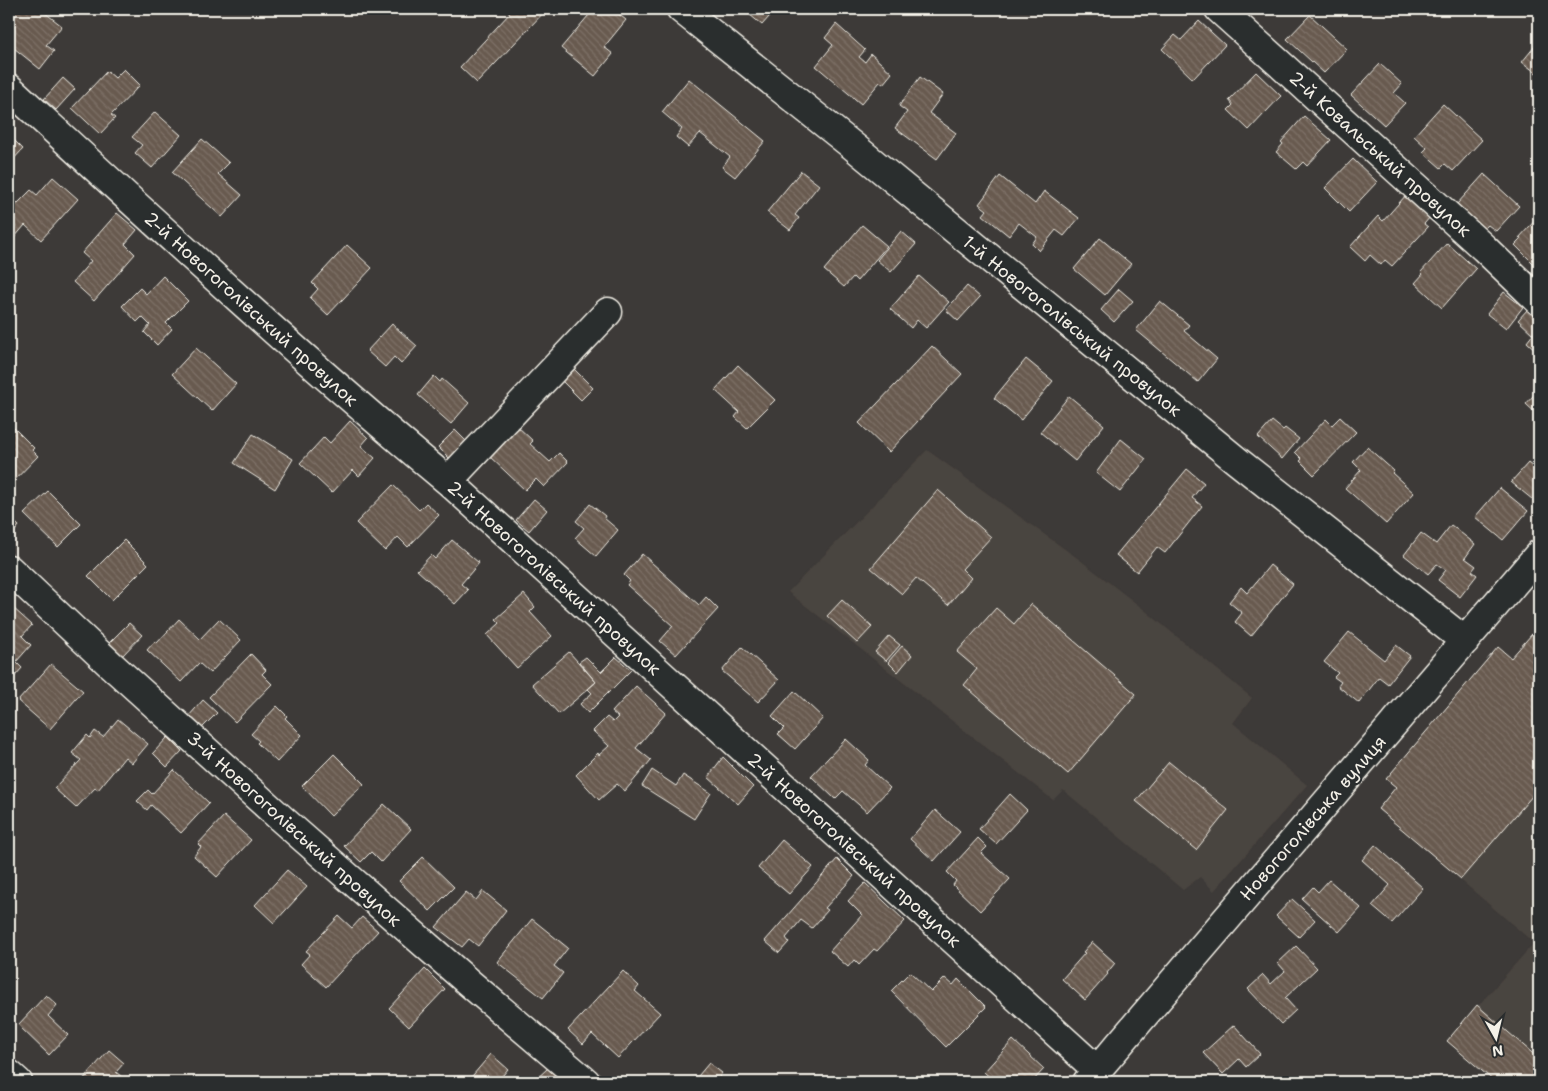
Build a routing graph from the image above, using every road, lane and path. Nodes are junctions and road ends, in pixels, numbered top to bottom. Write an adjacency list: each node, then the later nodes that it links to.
1 (681, 9): 9 (street, 1-й Новогоголівський провулок)
2 (1219, 9): 4 (street, 2-й Ковальський провулок)
3 (9, 88): 6 (street, 2-й Новогоголівський провулок)
4 (1539, 301)
5 (608, 312): 6 (street)
6 (448, 481): 11 (street, 2-й Новогоголівський провулок)
7 (1539, 554): 9 (street, Новогоголівська вулиця)
8 (9, 569): 13 (street, 3-й Новогоголівський провулок)
9 (1465, 641): 11 (street, Новогоголівська вулиця)
10 (9, 1074): 12 (street)
11 (1092, 1076)
12 (18, 1082)
13 (586, 1082)

